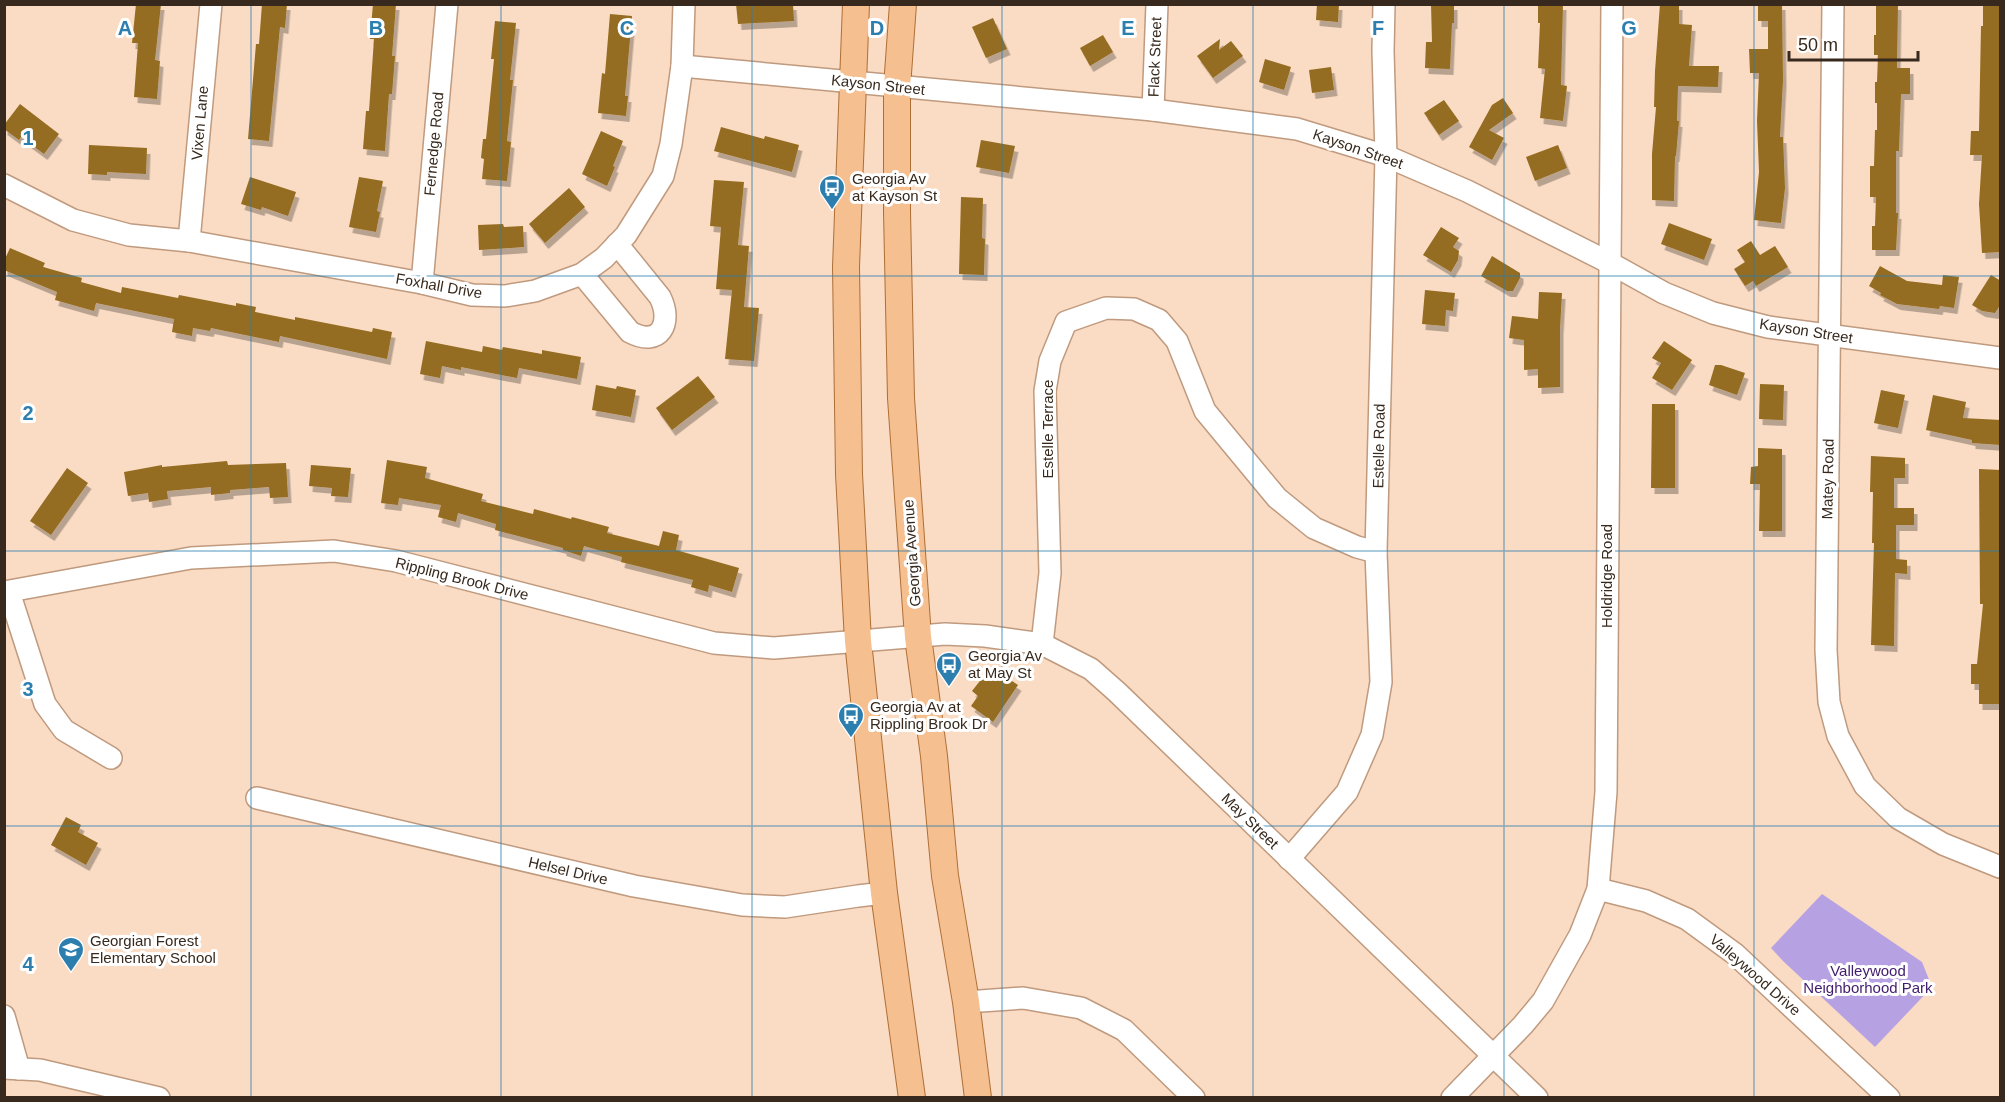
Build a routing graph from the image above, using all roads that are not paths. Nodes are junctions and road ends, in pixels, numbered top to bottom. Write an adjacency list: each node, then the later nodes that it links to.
1 (211, 4): 16 (street, Vixen Lane)
2 (447, 4): 20 (street, Fernedge Road)
3 (684, 4): 10 (street, Foxhall Drive)
4 (856, 4): 11 (main road)
5 (903, 4): 12 (main road, Georgia Avenue)
6 (1157, 4): 13 (street, Flack Street)
7 (1384, 4): 14 (street, Estelle Road)
8 (1612, 4): 18 (street, Holdridge Road)
9 (1833, 4): 21 (street, Matey Road)
10 (682, 66): 11 (street, Kayson Street); 17 (street, Foxhall Drive)
11 (852, 82): 12 (street, Kayson Street); 26 (main road)
12 (897, 87): 13 (street, Kayson Street); 25 (main road, Georgia Avenue)
13 (1153, 110): 14 (street, Kayson Street)
14 (1386, 156): 18 (street, Kayson Street); 23 (street, Estelle Road)
15 (4, 185): 16 (street, Foxhall Drive)
16 (189, 241): 20 (street, Foxhall Drive)
17 (617, 244): 19 (street, Foxhall Drive); 19 (street)
18 (1610, 263): 21 (street, Kayson Street); 32 (street, Holdridge Road)
19 (582, 274): 20 (street, Foxhall Drive)
20 (422, 284)
21 (1830, 336): 22 (street, Kayson Street); 31 (street, Matey Road)
22 (2001, 358)
23 (1377, 552): 27 (street, Estelle Terrace); 30 (street, Estelle Road)
24 (7, 592): 26 (street, Rippling Brook Drive); 28 (street)
25 (918, 637): 26 (street, Rippling Brook Drive); 27 (street, May Street); 34 (main road, Georgia Avenue)
26 (858, 640): 33 (main road)
27 (1042, 644): 30 (street, May Street)
28 (111, 758)
29 (257, 798): 33 (street, Helsel Drive)
30 (1289, 859): 36 (street, May Street)
31 (2001, 867)
32 (1598, 889): 36 (street, Holdridge Road); 44 (street, Valleywood Drive)
33 (884, 894): 39 (main road)
34 (966, 1002): 40 (main road, Georgia Avenue); 41 (street)
35 (4, 1016): 37 (street)
36 (1493, 1054): 42 (street, Holdridge Road); 43 (street, May Street)
37 (12, 1068): 38 (street)
38 (159, 1098)
39 (912, 1098)
40 (978, 1098)
41 (1194, 1098)
42 (1452, 1098)
43 (1537, 1098)
44 (1889, 1098)

